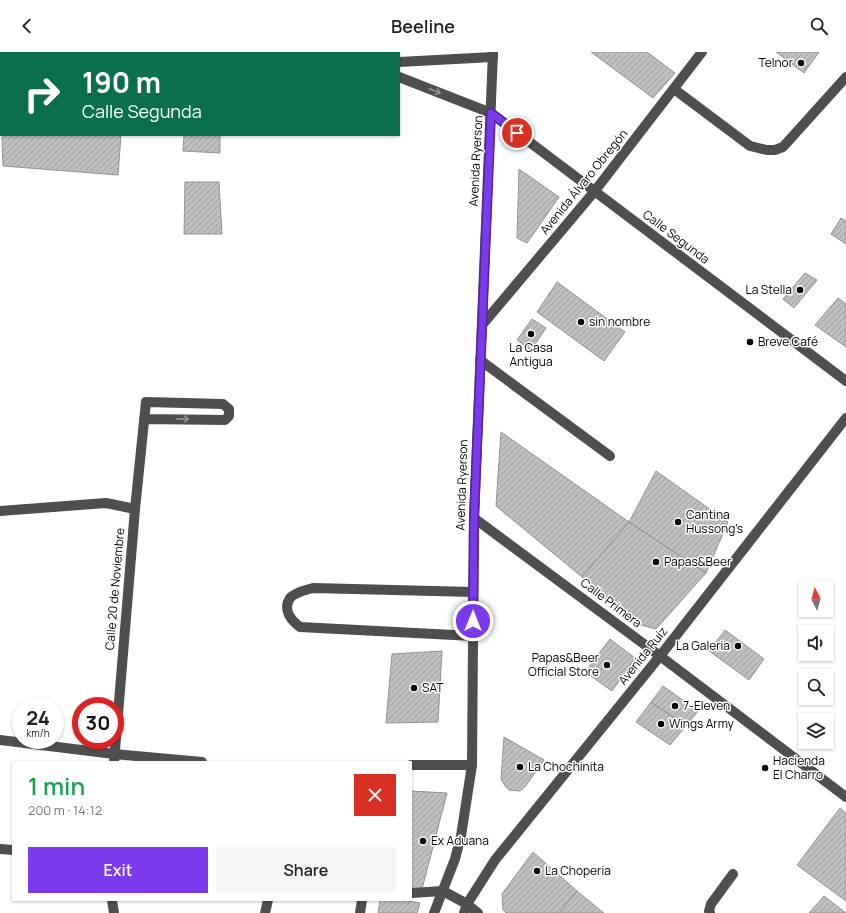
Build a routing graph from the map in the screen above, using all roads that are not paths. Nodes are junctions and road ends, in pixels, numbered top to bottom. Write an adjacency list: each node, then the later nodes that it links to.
1 (702, 52): 6 (street, Avenida Álvaro Obregón)
2 (493, 55): 3 (street); 7 (street, Avenida Ryerson)
3 (400, 62)
4 (400, 77): 7 (street, Calle Segunda, one-way to 7)
5 (846, 77): 6 (street)
6 (674, 89): 8 (street, Avenida Álvaro Obregón)
7 (491, 113): 8 (street, Calle Segunda); 9 (street, Avenida Ryerson)
8 (594, 192): 9 (street, Avenida Álvaro Obregón); 11 (street, Calle Segunda)
9 (482, 325): 10 (street, Avenida Ryerson)
10 (480, 360): 14 (street); 17 (street, Avenida Ryerson)
11 (846, 381)
12 (846, 418): 20 (street, Avenida Ruíz)
13 (144, 419): 13 (street, Calle 20 de Noviembre, one-way to 13); 15 (street, Calle 20 de Noviembre)
14 (610, 456)
15 (134, 509): 16 (street); 22 (street, Calle 20 de Noviembre)
16 (0, 511)
17 (474, 518): 18 (street, Avenida Ryerson); 20 (street, Calle Primera)
18 (473, 592): 19 (street, Avenida Ryerson); 19 (street)
19 (473, 636): 25 (street, Avenida Ryerson)
20 (660, 656): 26 (street, Calle Primera); 35 (street, Avenida Ruíz)
21 (0, 740): 22 (street)
22 (114, 758): 23 (street)
23 (180, 761)
24 (412, 765): 25 (street)
25 (472, 765): 30 (street, Avenida Ryerson)
26 (846, 797)
27 (0, 849): 28 (street)
28 (12, 850)
29 (733, 874): 41 (street)
30 (442, 891): 31 (street); 35 (street); 39 (street, Avenida Ryerson)
31 (412, 893)
32 (112, 901): 36 (street)
33 (268, 901): 37 (street)
34 (362, 901): 38 (street)
35 (465, 909): 40 (street)
36 (114, 913)
37 (265, 913)
38 (360, 913)
39 (434, 913)
40 (478, 913)
41 (710, 913)

